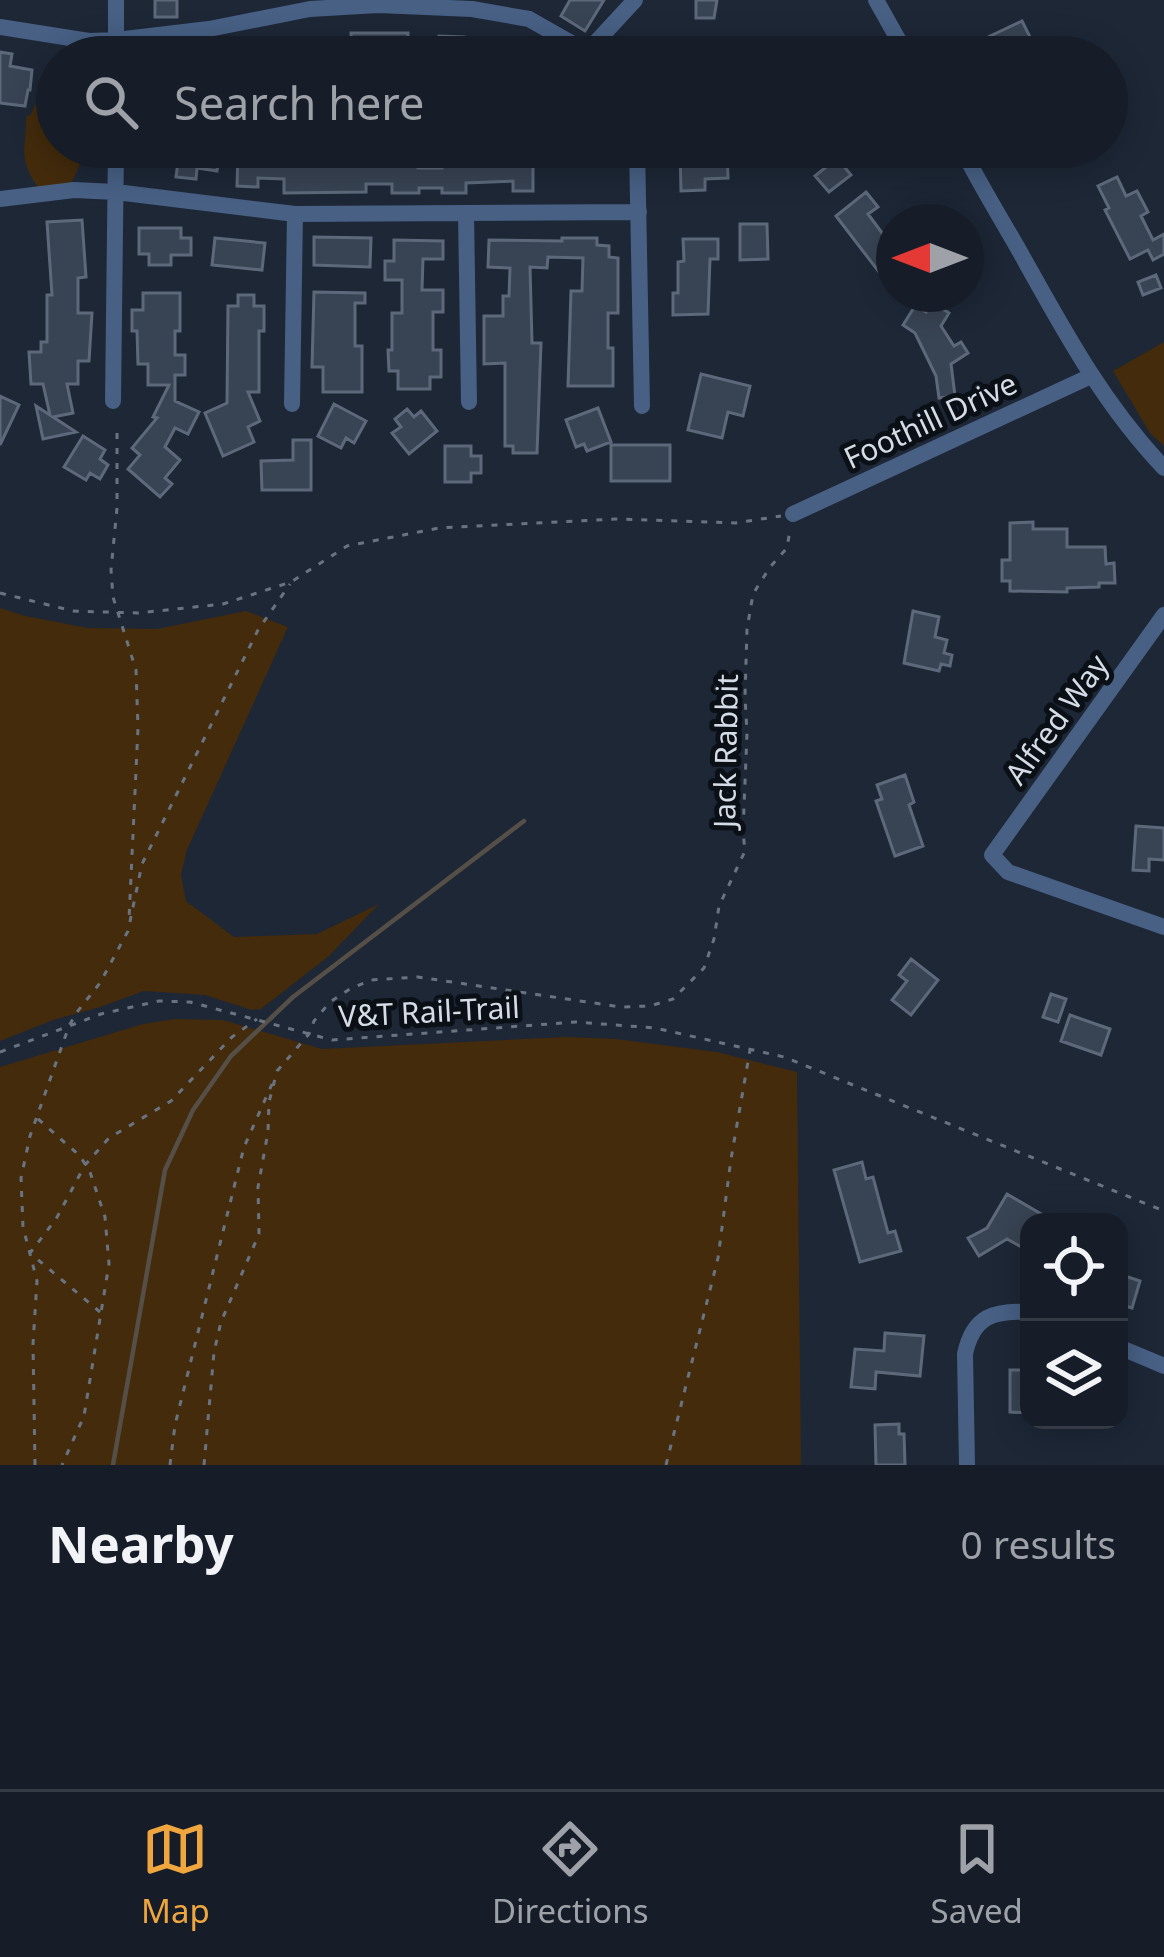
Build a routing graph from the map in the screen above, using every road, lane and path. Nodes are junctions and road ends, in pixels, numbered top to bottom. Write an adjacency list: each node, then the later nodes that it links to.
1 (116, 0): 8 (street)
2 (635, 0): 11 (street)
3 (876, 0): 12 (street)
4 (310, 4): 5 (street); 9 (street)
5 (473, 4): 10 (street)
6 (0, 28): 7 (street)
7 (55, 36)
8 (116, 36)
9 (176, 36)
10 (557, 36)
11 (605, 36)
12 (896, 36)
13 (116, 168): 16 (street)
14 (638, 168): 18 (street)
15 (972, 168): 21 (street)
16 (116, 192): 17 (street); 20 (street); 22 (street)
17 (0, 199)
18 (639, 212): 19 (street); 25 (street)
19 (466, 213): 20 (street); 23 (street)
20 (295, 214): 24 (street)
21 (1091, 376): 27 (street); 28 (street, Foothill Drive)
22 (113, 401)
23 (469, 402)
24 (292, 404)
25 (642, 406)
26 (117, 433): 31 (path)
27 (1164, 468)
28 (793, 514): 29 (path); 37 (path, Jack Rabbit)
29 (291, 582): 31 (path); 34 (path)
30 (0, 592): 31 (path)
31 (117, 612): 34 (path)
32 (1164, 615): 33 (street, Alfred Way)
33 (1164, 927)
34 (128, 931): 36 (path)
35 (257, 1019): 36 (path, V&T Rail-Trail); 37 (path, V&T Rail-Trail); 42 (path)
36 (69, 1026): 39 (path, V&T Rail-Trail); 41 (path)
37 (309, 1034): 38 (path, V&T Rail-Trail); 40 (path, Jack Rabbit)
38 (750, 1048): 43 (path, V&T Rail-Trail); 53 (path)
39 (0, 1052)
40 (277, 1071): 51 (path); 52 (path)
41 (37, 1118): 42 (path); 44 (path)
42 (86, 1165): 44 (path); 45 (path)
43 (1164, 1211)
44 (30, 1253): 45 (path); 49 (path)
45 (100, 1312): 50 (path)
46 (1020, 1312): 54 (street)
47 (1128, 1352): 48 (street)
48 (1164, 1366)
49 (34, 1465)
50 (65, 1465)
51 (170, 1465)
52 (204, 1465)
53 (666, 1465)
54 (967, 1465)

